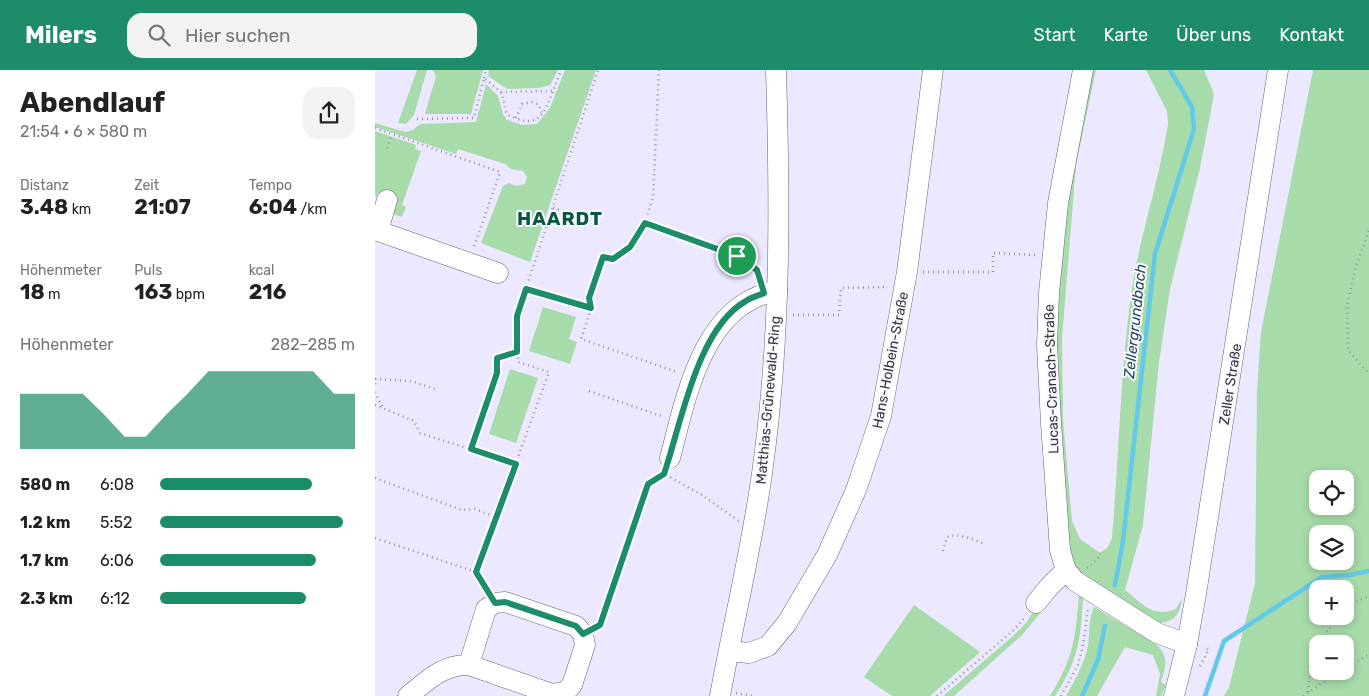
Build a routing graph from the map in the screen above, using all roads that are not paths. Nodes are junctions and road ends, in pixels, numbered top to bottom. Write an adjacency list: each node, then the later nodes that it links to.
1 (776, 70): 8 (street, Matthias-Grünewald-Ring)
2 (933, 70): 13 (street, Hans-Holbein-Straße)
3 (1083, 70): 10 (street, Lucas-Cranach-Straße)
4 (1277, 70): 12 (street, Zeller Straße)
5 (380, 202): 6 (street)
6 (376, 230): 7 (street)
7 (498, 273)
8 (771, 292): 9 (street); 13 (street, Matthias-Grünewald-Ring)
9 (667, 466)
10 (1066, 570): 11 (street); 12 (street)
11 (1036, 603)
12 (1187, 644): 17 (street, Zeller Straße)
13 (729, 651): 16 (street, Matthias-Grünewald-Ring)
14 (469, 665): 14 (street); 15 (street)
15 (408, 696)
16 (720, 696)
17 (1174, 696)

